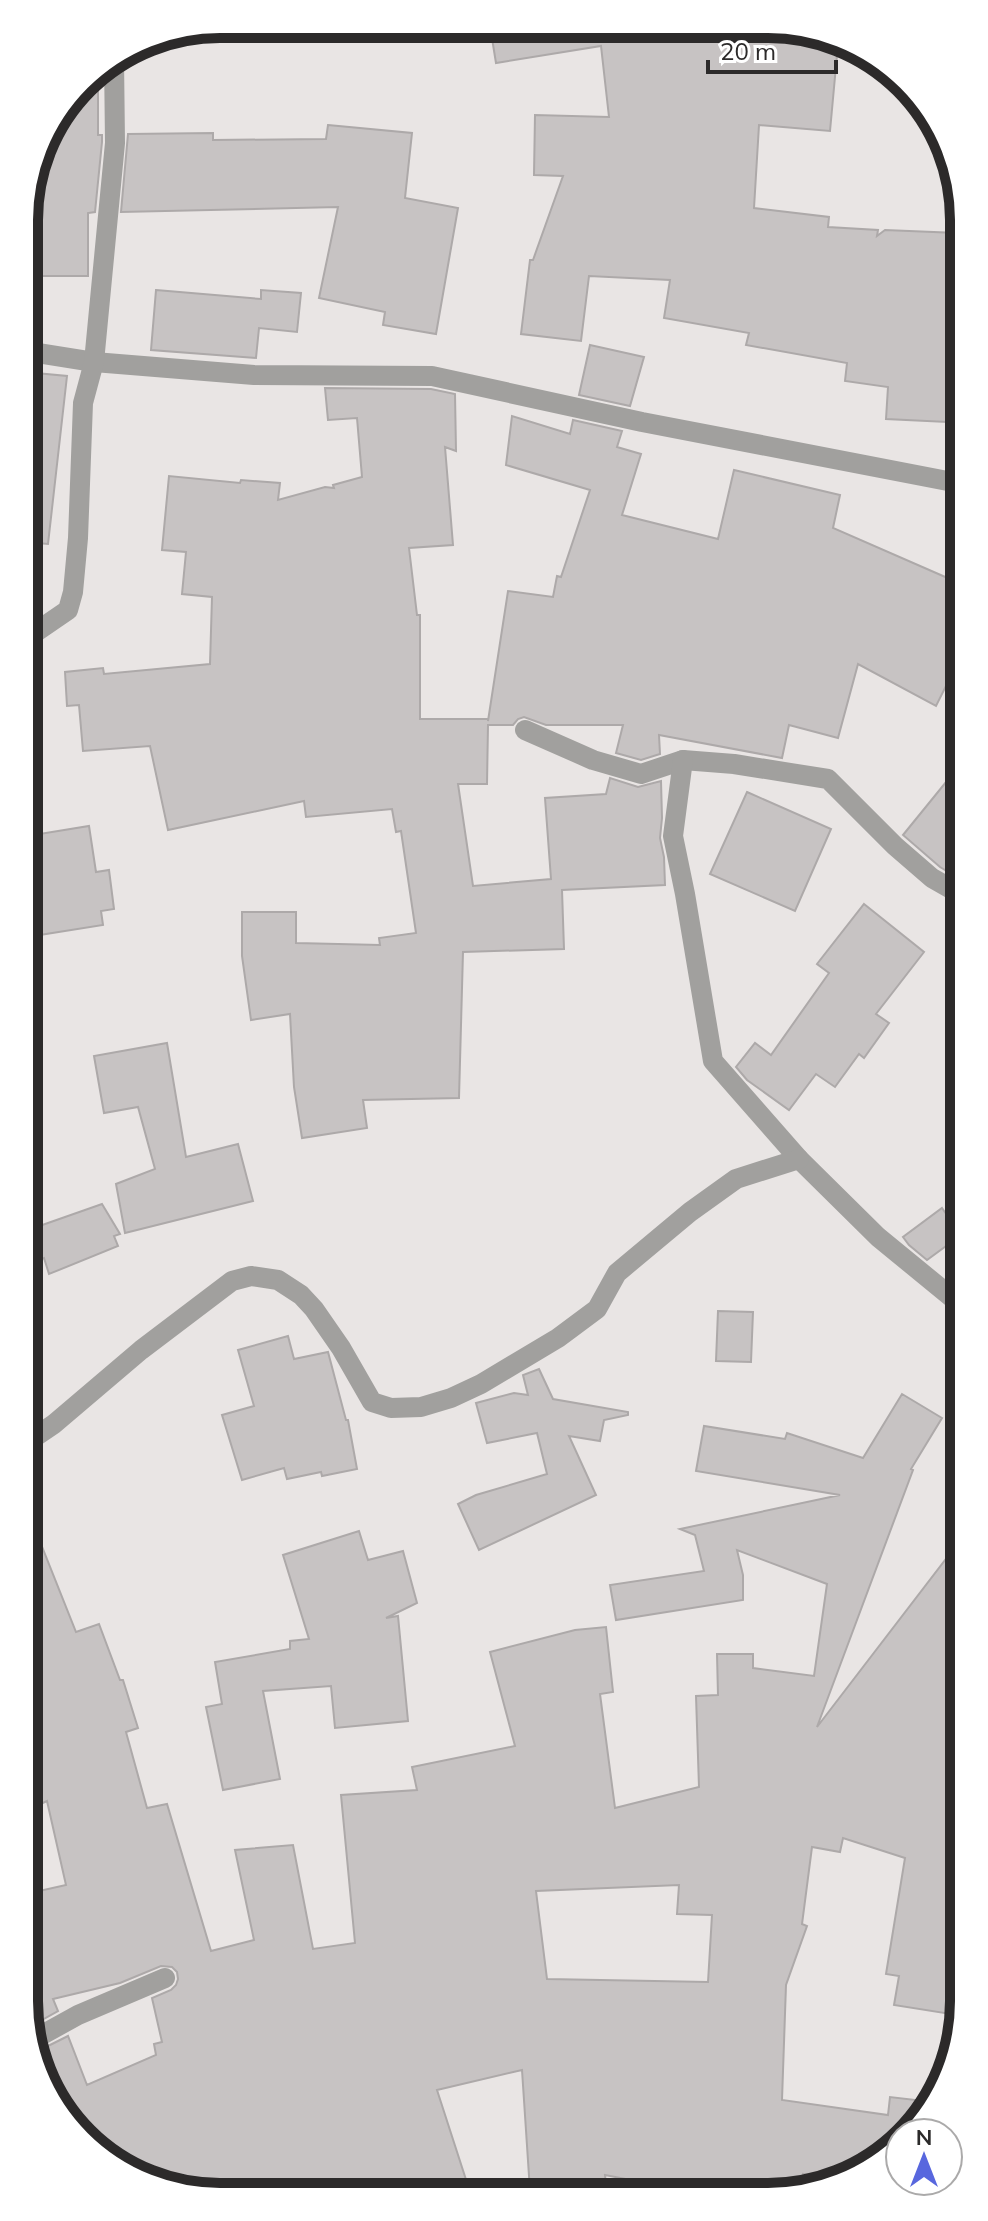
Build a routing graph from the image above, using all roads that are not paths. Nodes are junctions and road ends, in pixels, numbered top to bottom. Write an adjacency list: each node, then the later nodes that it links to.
1 (114, 73): 3 (street)
2 (38, 353): 3 (street)
3 (94, 362): 4 (street); 5 (street)
4 (950, 481)
5 (38, 631)
6 (525, 730): 7 (street)
7 (683, 760): 8 (street); 9 (street)
8 (950, 888)
9 (799, 1159): 10 (street); 11 (street)
10 (950, 1296)
11 (38, 1435)
12 (165, 1978): 13 (street)
13 (42, 2035)

